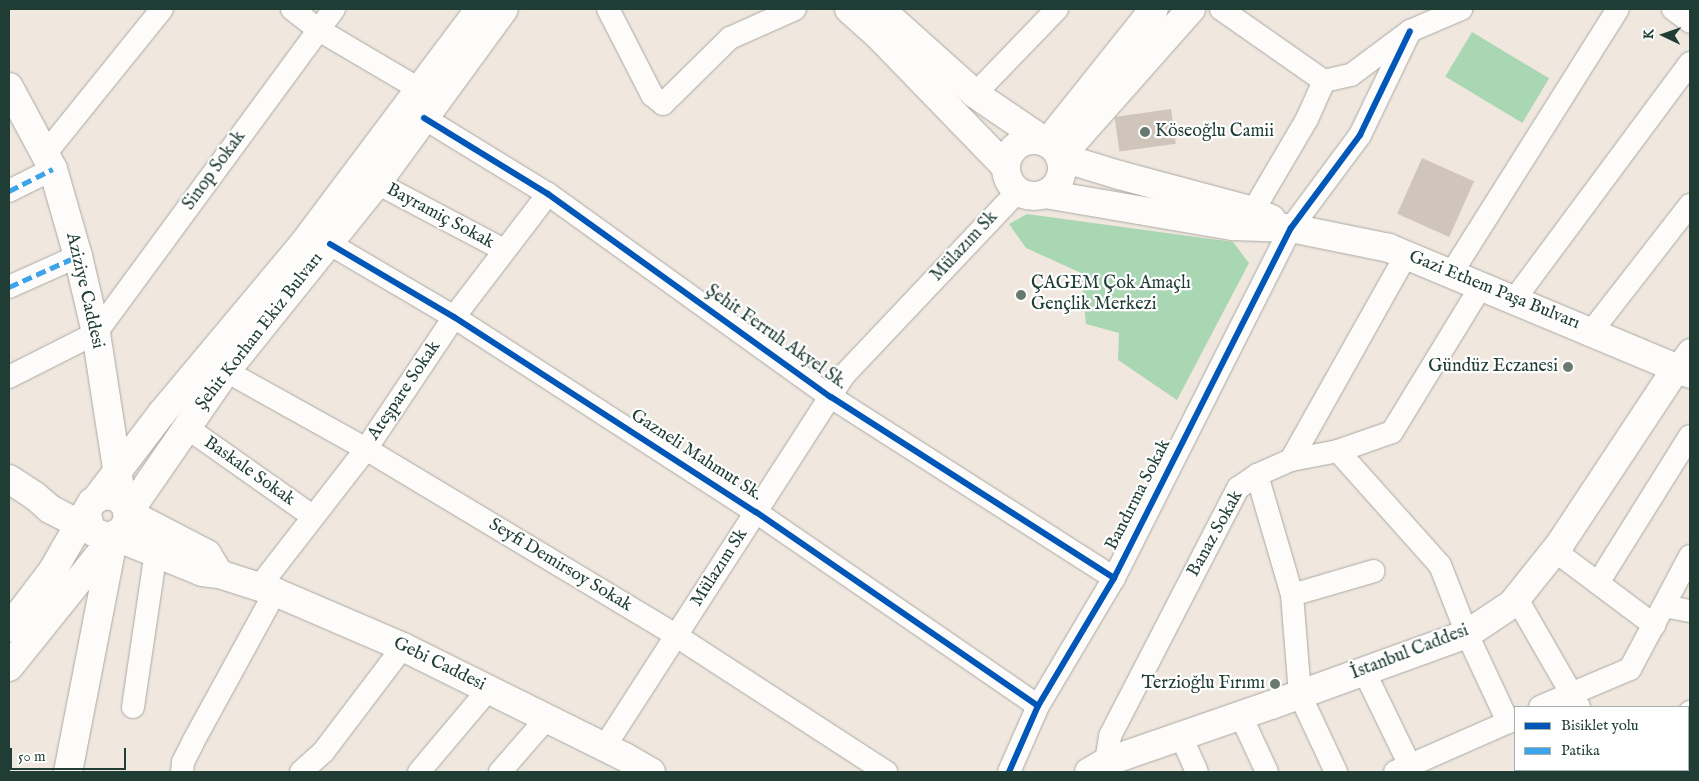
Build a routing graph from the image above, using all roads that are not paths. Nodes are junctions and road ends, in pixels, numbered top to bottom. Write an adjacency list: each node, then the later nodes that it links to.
1 (162, 9): 28 (street)
2 (292, 9): 18 (street)
3 (334, 9): 18 (street, Sinop Sokak)
4 (480, 9): 23 (main road, Şehit Korhan Ekiz Bulvarı)
5 (504, 9): 26 (main road, Şehit Korhan Ekiz Bulvarı)
6 (608, 9): 7 (street)
7 (794, 9)
8 (849, 9): 29 (main road)
9 (880, 9): 25 (main road, Gazi Ethem Paşa Bulvarı)
10 (1057, 9): 25 (street)
11 (1154, 9): 27 (main road)
12 (1191, 9): 27 (main road)
13 (1222, 9): 21 (street)
14 (1461, 9): 19 (street)
15 (1618, 9): 42 (street)
16 (1673, 9): 17 (street)
17 (1690, 22)
18 (319, 30): 23 (street); 48 (street, Sinop Sokak)
19 (1410, 31): 21 (street); 37 (street, Bandırma Sokak)
20 (1690, 63): 24 (street)
21 (1324, 81): 36 (street)
22 (9, 88): 28 (main road, Aziziye Caddesi)
23 (419, 89): 58 (main road, Şehit Korhan Ekiz Bulvarı)
24 (1682, 89): 45 (street)
25 (975, 94): 27 (main road, Gazi Ethem Paşa Bulvarı)
26 (424, 118): 30 (main road, Şehit Korhan Ekiz Bulvarı); 33 (street, Şehit Ferruh Akyel Sk.)
27 (1053, 150): 29 (main road); 34 (main road); 36 (main road, Gazi Ethem Paşa Bulvarı)
28 (49, 162): 31 (street); 41 (main road, Aziziye Caddesi)
29 (1006, 167): 32 (main road)
30 (377, 183): 38 (main road, Şehit Korhan Ekiz Bulvarı); 39 (street, Bayramiç Sokak)
31 (9, 191)
32 (1018, 191): 34 (main road); 52 (street, Mülazım Sk)
33 (548, 194): 39 (street, Ateşpare Sokak); 52 (street, Şehit Ferruh Akyel Sk.)
34 (1045, 194): 37 (main road, Gazi Ethem Paşa Bulvarı)
35 (1690, 205): 47 (street)
36 (1253, 211): 37 (main road, Gazi Ethem Paşa Bulvarı)
37 (1291, 228): 40 (main road, Gazi Ethem Paşa Bulvarı); 69 (street, Bandırma Sokak)
38 (330, 244): 46 (street, Gazneli Mahmut Sk.); 50 (main road, Şehit Korhan Ekiz Bulvarı)
39 (504, 250): 46 (street, Ateşpare Sokak)
40 (1406, 255): 42 (main road, Gazi Ethem Paşa Bulvarı); 57 (street)
41 (78, 256): 43 (street); 48 (main road, Aziziye Caddesi)
42 (1451, 274): 44 (main road, Gazi Ethem Paşa Bulvarı)
43 (9, 286)
44 (1482, 286): 45 (main road, Gazi Ethem Paşa Bulvarı); 56 (street, Banaz Sokak)
45 (1514, 300): 47 (main road, Gazi Ethem Paşa Bulvarı)
46 (454, 318): 55 (street, Ateşpare Sokak); 61 (street, Gazneli Mahmut Sk.)
47 (1591, 332): 49 (main road, Gazi Ethem Paşa Bulvarı)
48 (96, 333): 51 (street); 58 (main road, Aziziye Caddesi)
49 (1686, 364): 64 (main road, İstanbul Caddesi)
50 (226, 371): 53 (main road, Şehit Korhan Ekiz Bulvarı); 55 (street, Seyfi Demirsoy Sokak)
51 (9, 377)
52 (831, 397): 61 (street, Mülazım Sk); 69 (street, Şehit Ferruh Akyel Sk.)
53 (186, 427): 62 (street, Baskale Sokak); 63 (main road, Şehit Korhan Ekiz Bulvarı)
54 (1690, 436): 70 (street)
55 (366, 449): 62 (street, Ateşpare Sokak); 78 (street, Seyfi Demirsoy Sokak)
56 (1338, 451): 57 (street, Banaz Sokak); 77 (street)
57 (1291, 460): 59 (street, Banaz Sokak)
58 (116, 470): 63 (main road, Şehit Korhan Ekiz Bulvarı)
59 (1257, 475): 72 (street); 94 (street, Banaz Sokak)
60 (9, 479): 63 (main road, Gebi Caddesi)
61 (756, 512): 78 (street, Mülazım Sk); 85 (street, Gazneli Mahmut Sk.)
62 (312, 516): 71 (street, Ateşpare Sokak)
63 (102, 517): 65 (main road, Gebi Caddesi); 68 (main road, Gebi Caddesi); 76 (main road, Şehit Korhan Ekiz Bulvarı); 80 (main road, Şehit Korhan Ekiz Bulvarı); 96 (main road)
64 (1555, 551): 70 (street); 73 (main road, İstanbul Caddesi)
65 (156, 552): 68 (main road, Gebi Caddesi); 87 (street)
66 (1690, 556): 75 (street)
67 (1374, 571): 72 (street)
68 (219, 574): 71 (main road, Gebi Caddesi)
69 (1114, 578): 85 (street, Bandırma Sokak)
70 (1598, 583): 75 (street)
71 (267, 590): 79 (main road, Gebi Caddesi); 97 (street, Ateşpare Sokak)
72 (1292, 595): 83 (street)
73 (1517, 599): 77 (main road, İstanbul Caddesi); 84 (street)
74 (1690, 611): 75 (street)
75 (1659, 616): 84 (street)
76 (9, 628)
77 (1467, 634): 81 (main road, İstanbul Caddesi); 90 (street)
78 (675, 635): 92 (street, Mülazım Sk); 101 (street, Seyfi Demirsoy Sokak)
79 (403, 646): 82 (main road, Gebi Caddesi); 98 (street)
80 (9, 667)
81 (1364, 671): 83 (main road, İstanbul Caddesi); 95 (street)
82 (489, 689): 89 (main road, Gebi Caddesi); 99 (street)
83 (1300, 695): 88 (main road, İstanbul Caddesi); 105 (street)
84 (1576, 700): 86 (street)
85 (1038, 706): 102 (street, Bandırma Sokak)
86 (1545, 706)
87 (133, 707)
88 (1241, 716): 91 (main road, İstanbul Caddesi); 104 (street)
89 (547, 718): 92 (main road, Gebi Caddesi); 100 (street)
90 (1512, 720): 95 (street)
91 (1181, 736): 94 (main road, İstanbul Caddesi); 103 (street)
92 (605, 746): 93 (main road, Gebi Caddesi)
93 (639, 769)
94 (1102, 769)
95 (1406, 770)
96 (68, 772)
97 (182, 772)
98 (301, 772)
99 (419, 772)
100 (500, 772)
101 (886, 772)
102 (1010, 772)
103 (1197, 772)
104 (1267, 772)
105 (1336, 772)

